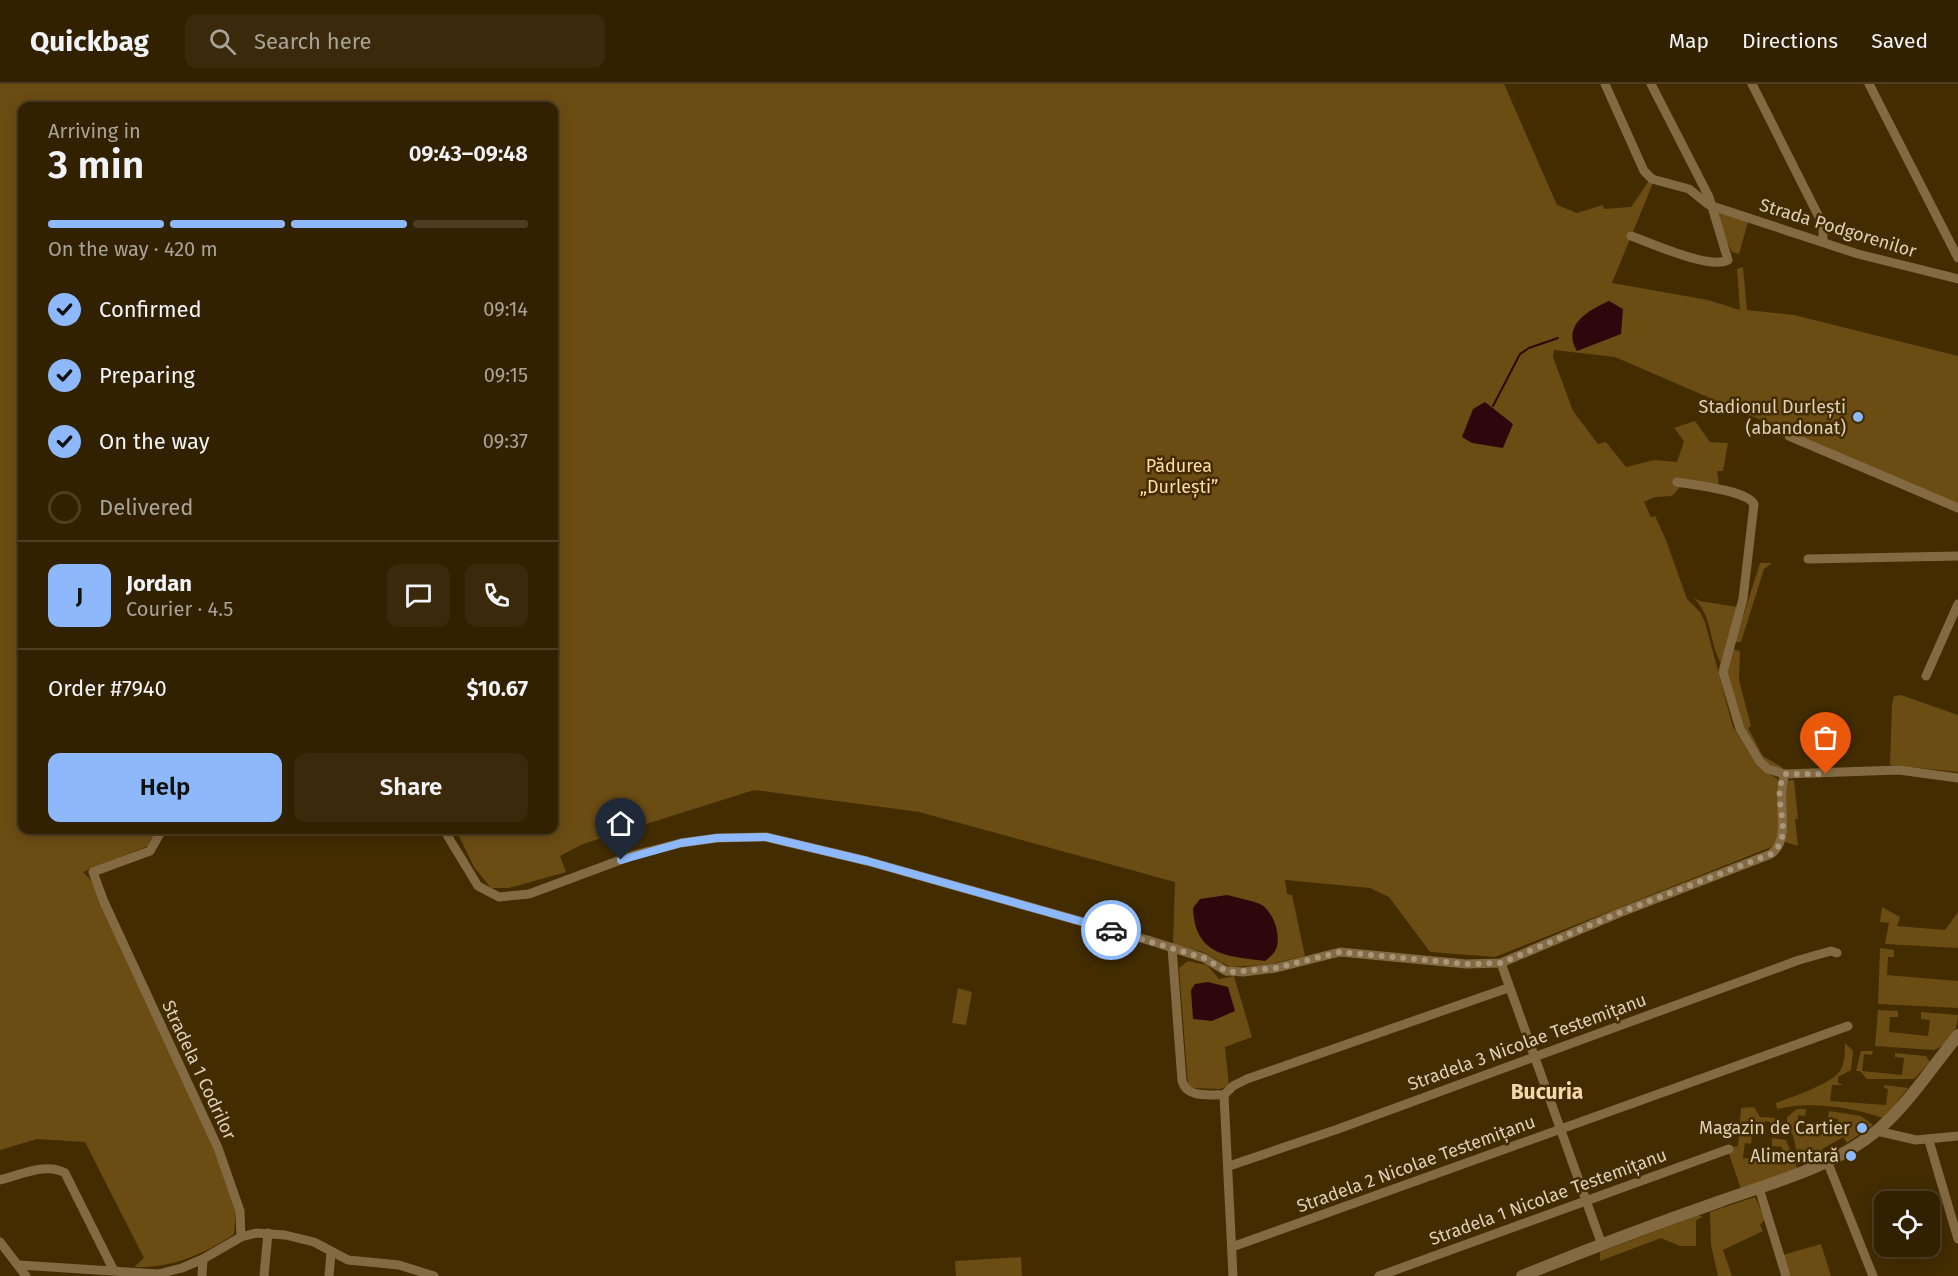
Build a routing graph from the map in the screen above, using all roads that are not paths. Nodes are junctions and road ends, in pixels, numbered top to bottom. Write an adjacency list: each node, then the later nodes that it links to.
1 (1605, 84): 5 (street, Strada Podgorenilor)
2 (1651, 84): 5 (street)
3 (1752, 84): 7 (street)
4 (1869, 84): 8 (street)
5 (1710, 205): 6 (street); 7 (street, Strada Podgorenilor)
6 (1631, 236)
7 (1823, 242): 9 (street, Strada Podgorenilor)
8 (1958, 258)
9 (1958, 279)
10 (1789, 436): 12 (street)
11 (1677, 482): 17 (street)
12 (1958, 508)
13 (1958, 556): 14 (street)
14 (1808, 559)
15 (1958, 604): 16 (street)
16 (1926, 676)
17 (1785, 774): 18 (street); 23 (street)
18 (1958, 778)
19 (160, 834): 40 (street, Stradela 1 Codrilor)
20 (446, 834): 21 (street)
21 (1172, 948): 23 (street); 28 (street)
22 (1837, 953): 27 (street, Stradela 3 Nicolae Testemițanu)
23 (1501, 963): 24 (street)
24 (1508, 988): 27 (street); 28 (street)
25 (1848, 1026): 29 (street, Stradela 2 Nicolae Testemițanu)
26 (1958, 1035): 30 (street)
27 (1533, 1057): 29 (street); 35 (street, Stradela 3 Nicolae Testemițanu)
28 (1224, 1095): 35 (street)
29 (1560, 1130): 38 (street); 44 (street, Stradela 2 Nicolae Testemițanu)
30 (1877, 1131): 32 (street); 34 (street)
31 (1958, 1136): 32 (street)
32 (1929, 1141): 41 (street)
33 (1729, 1149): 38 (street, Stradela 1 Nicolae Testemițanu)
34 (1827, 1161): 37 (street); 61 (street)
35 (1229, 1166): 44 (street)
36 (0, 1180): 49 (street)
37 (1759, 1188): 43 (street); 60 (street)
38 (1586, 1201): 43 (street); 58 (street, Stradela 1 Nicolae Testemițanu)
39 (268, 1233): 40 (street); 45 (street); 53 (street)
40 (241, 1237): 46 (street)
41 (1958, 1239)
42 (0, 1242): 47 (street)
43 (1602, 1245): 59 (street)
44 (1232, 1247): 57 (street)
45 (331, 1253): 48 (street); 54 (street)
46 (203, 1259): 50 (street); 52 (street)
47 (19, 1265): 49 (street); 51 (street)
48 (399, 1265): 55 (street); 56 (street)
49 (112, 1269): 50 (street)
50 (131, 1274)
51 (27, 1276)
52 (202, 1276)
53 (264, 1276)
54 (329, 1276)
55 (398, 1276)
56 (434, 1276)
57 (1233, 1276)
58 (1379, 1276)
59 (1521, 1276)
60 (1786, 1276)
61 (1873, 1276)

